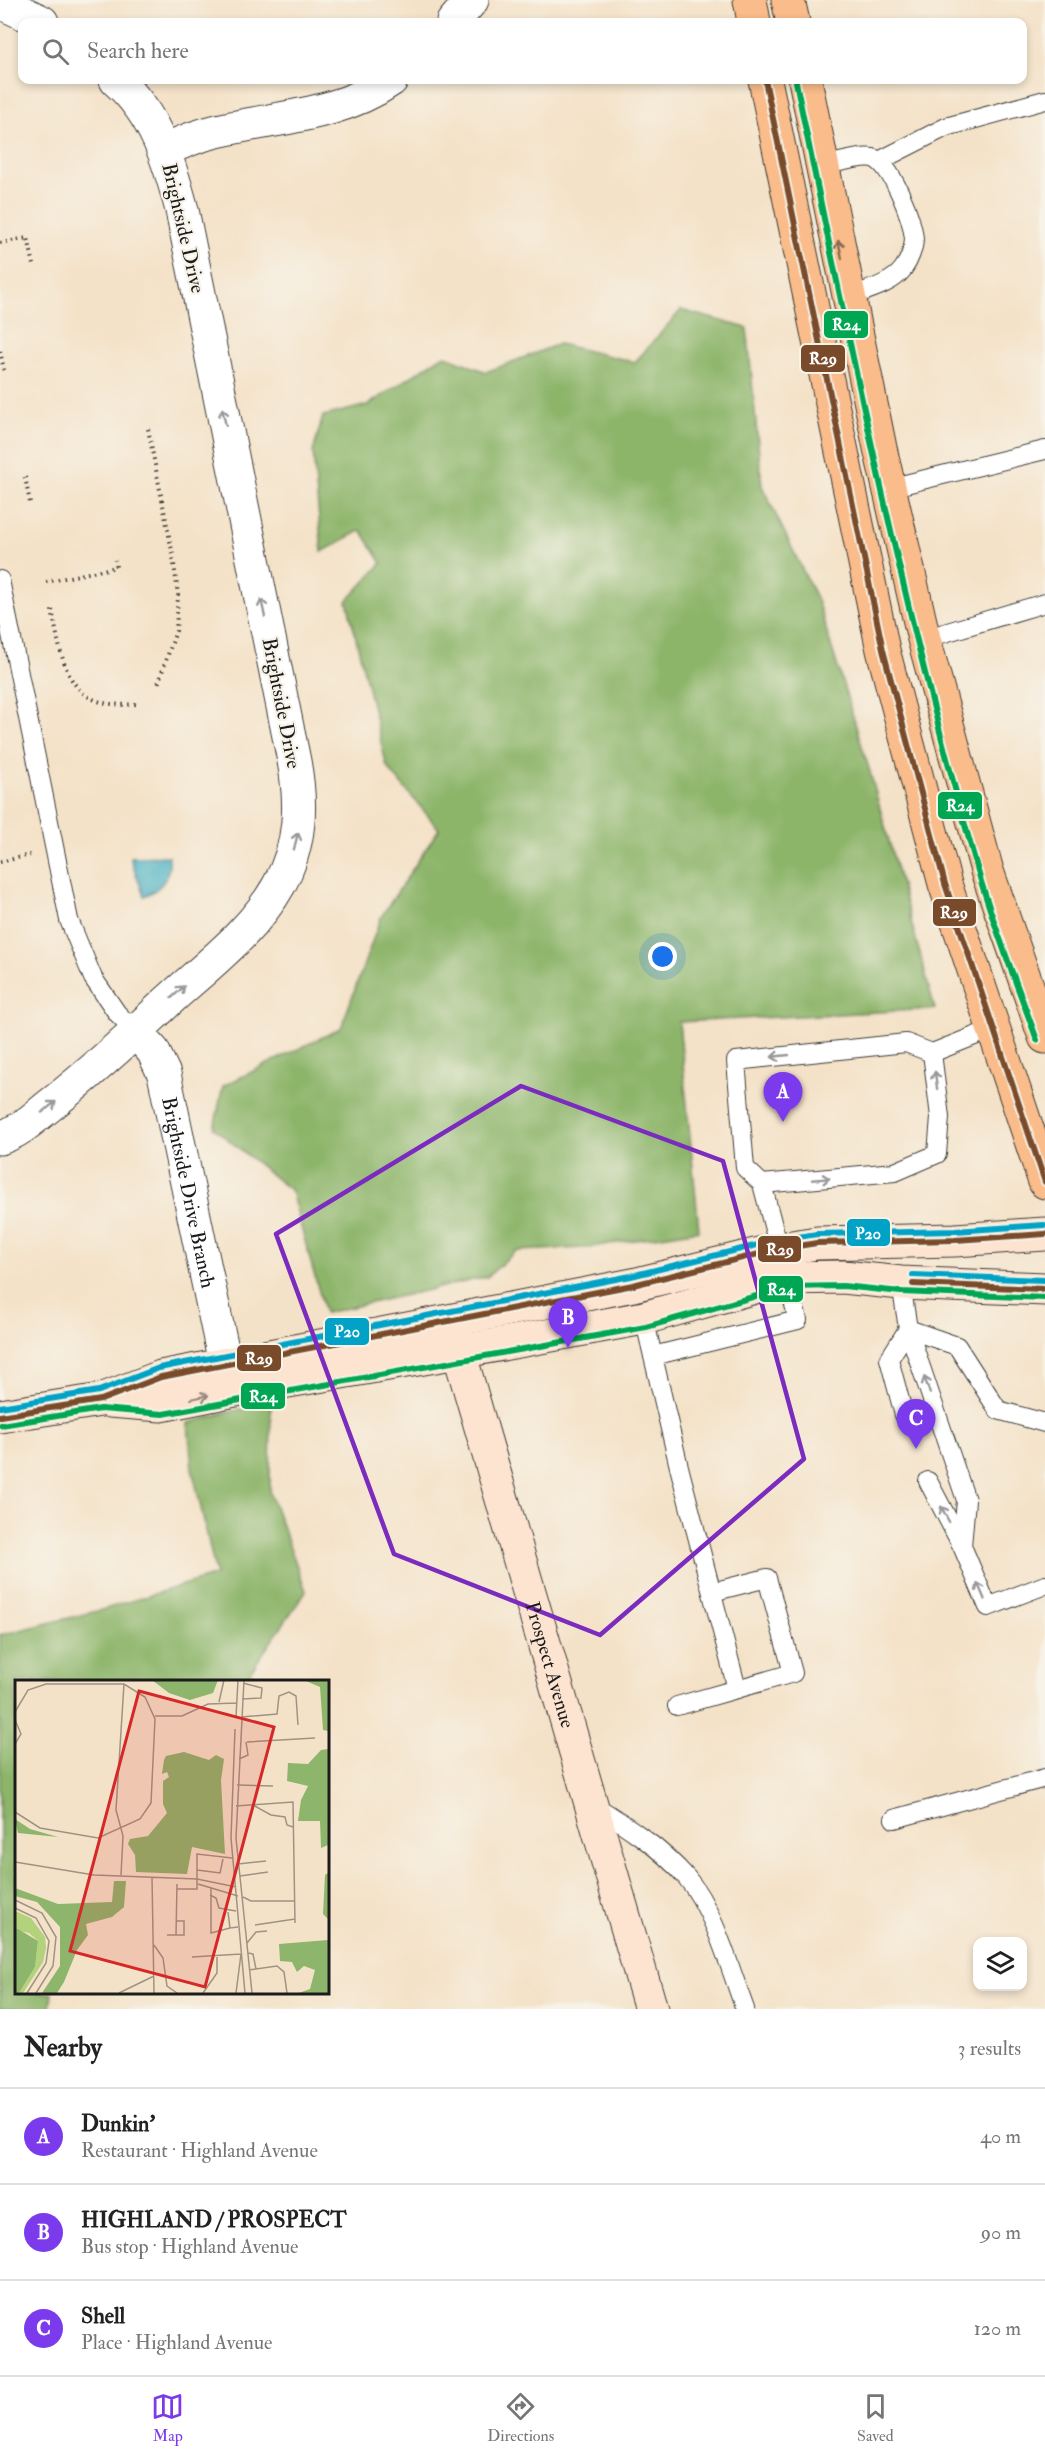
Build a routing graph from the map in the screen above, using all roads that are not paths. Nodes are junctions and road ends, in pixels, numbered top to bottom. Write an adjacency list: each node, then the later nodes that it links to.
1 (472, 0): 6 (street)
2 (750, 0): 7 (main road)
3 (788, 0): 8 (main road)
4 (0, 2): 5 (street)
5 (34, 18)
6 (456, 18)
7 (753, 18)
8 (792, 18)
9 (120, 84): 14 (street, Brightside Drive)
10 (384, 84): 14 (street, Brightside Drive)
11 (766, 84): 23 (main road)
12 (806, 84): 16 (main road)
13 (1045, 100): 15 (lane)
14 (165, 150): 24 (street, Brightside Drive, one-way to 14)
15 (879, 161): 16 (lane); 17 (lane)
16 (822, 166): 17 (main road, one-way to 16)
17 (851, 297): 19 (main road)
18 (1045, 450): 19 (lane)
19 (889, 488): 22 (main road)
20 (0, 580): 24 (lane)
21 (1045, 603): 22 (lane)
22 (924, 639): 25 (main road)
23 (992, 1029): 26 (lane); 28 (main road)
24 (136, 1032): 27 (street, Brightside Drive, one-way to 24); 39 (street, Brightside Drive Branch)
25 (1045, 1037)
26 (932, 1053): 29 (lane, one-way to 26); 29 (lane, one-way to 29)
27 (0, 1138)
28 (1045, 1182)
29 (762, 1184): 31 (lane)
30 (1045, 1234): 31 (main road)
31 (783, 1263): 32 (main road); 34 (main road); 35 (main road); 38 (lane)
32 (901, 1283): 33 (main road); 36 (lane)
33 (1045, 1289)
34 (454, 1318): 37 (main road, Prospect Avenue); 39 (main road)
35 (644, 1318): 37 (main road); 38 (lane)
36 (908, 1329): 41 (lane); 43 (lane); 45 (lane, one-way to 36)
37 (459, 1352): 40 (main road, one-way to 37); 51 (main road, Prospect Avenue)
38 (654, 1356): 47 (lane)
39 (225, 1363): 40 (main road)
40 (100, 1400): 42 (main road)
41 (904, 1415)
42 (0, 1416)
43 (1045, 1423)
44 (928, 1481): 45 (lane, one-way to 44)
45 (962, 1546): 46 (lane, one-way to 45)
46 (1045, 1585)
47 (712, 1592): 48 (lane); 48 (lane)
48 (737, 1689): 49 (lane)
49 (677, 1706)
50 (1045, 1778): 52 (lane)
51 (592, 1804): 53 (main road, Prospect Avenue); 54 (lane)
52 (894, 1819)
53 (651, 2009)
54 (745, 2009)

